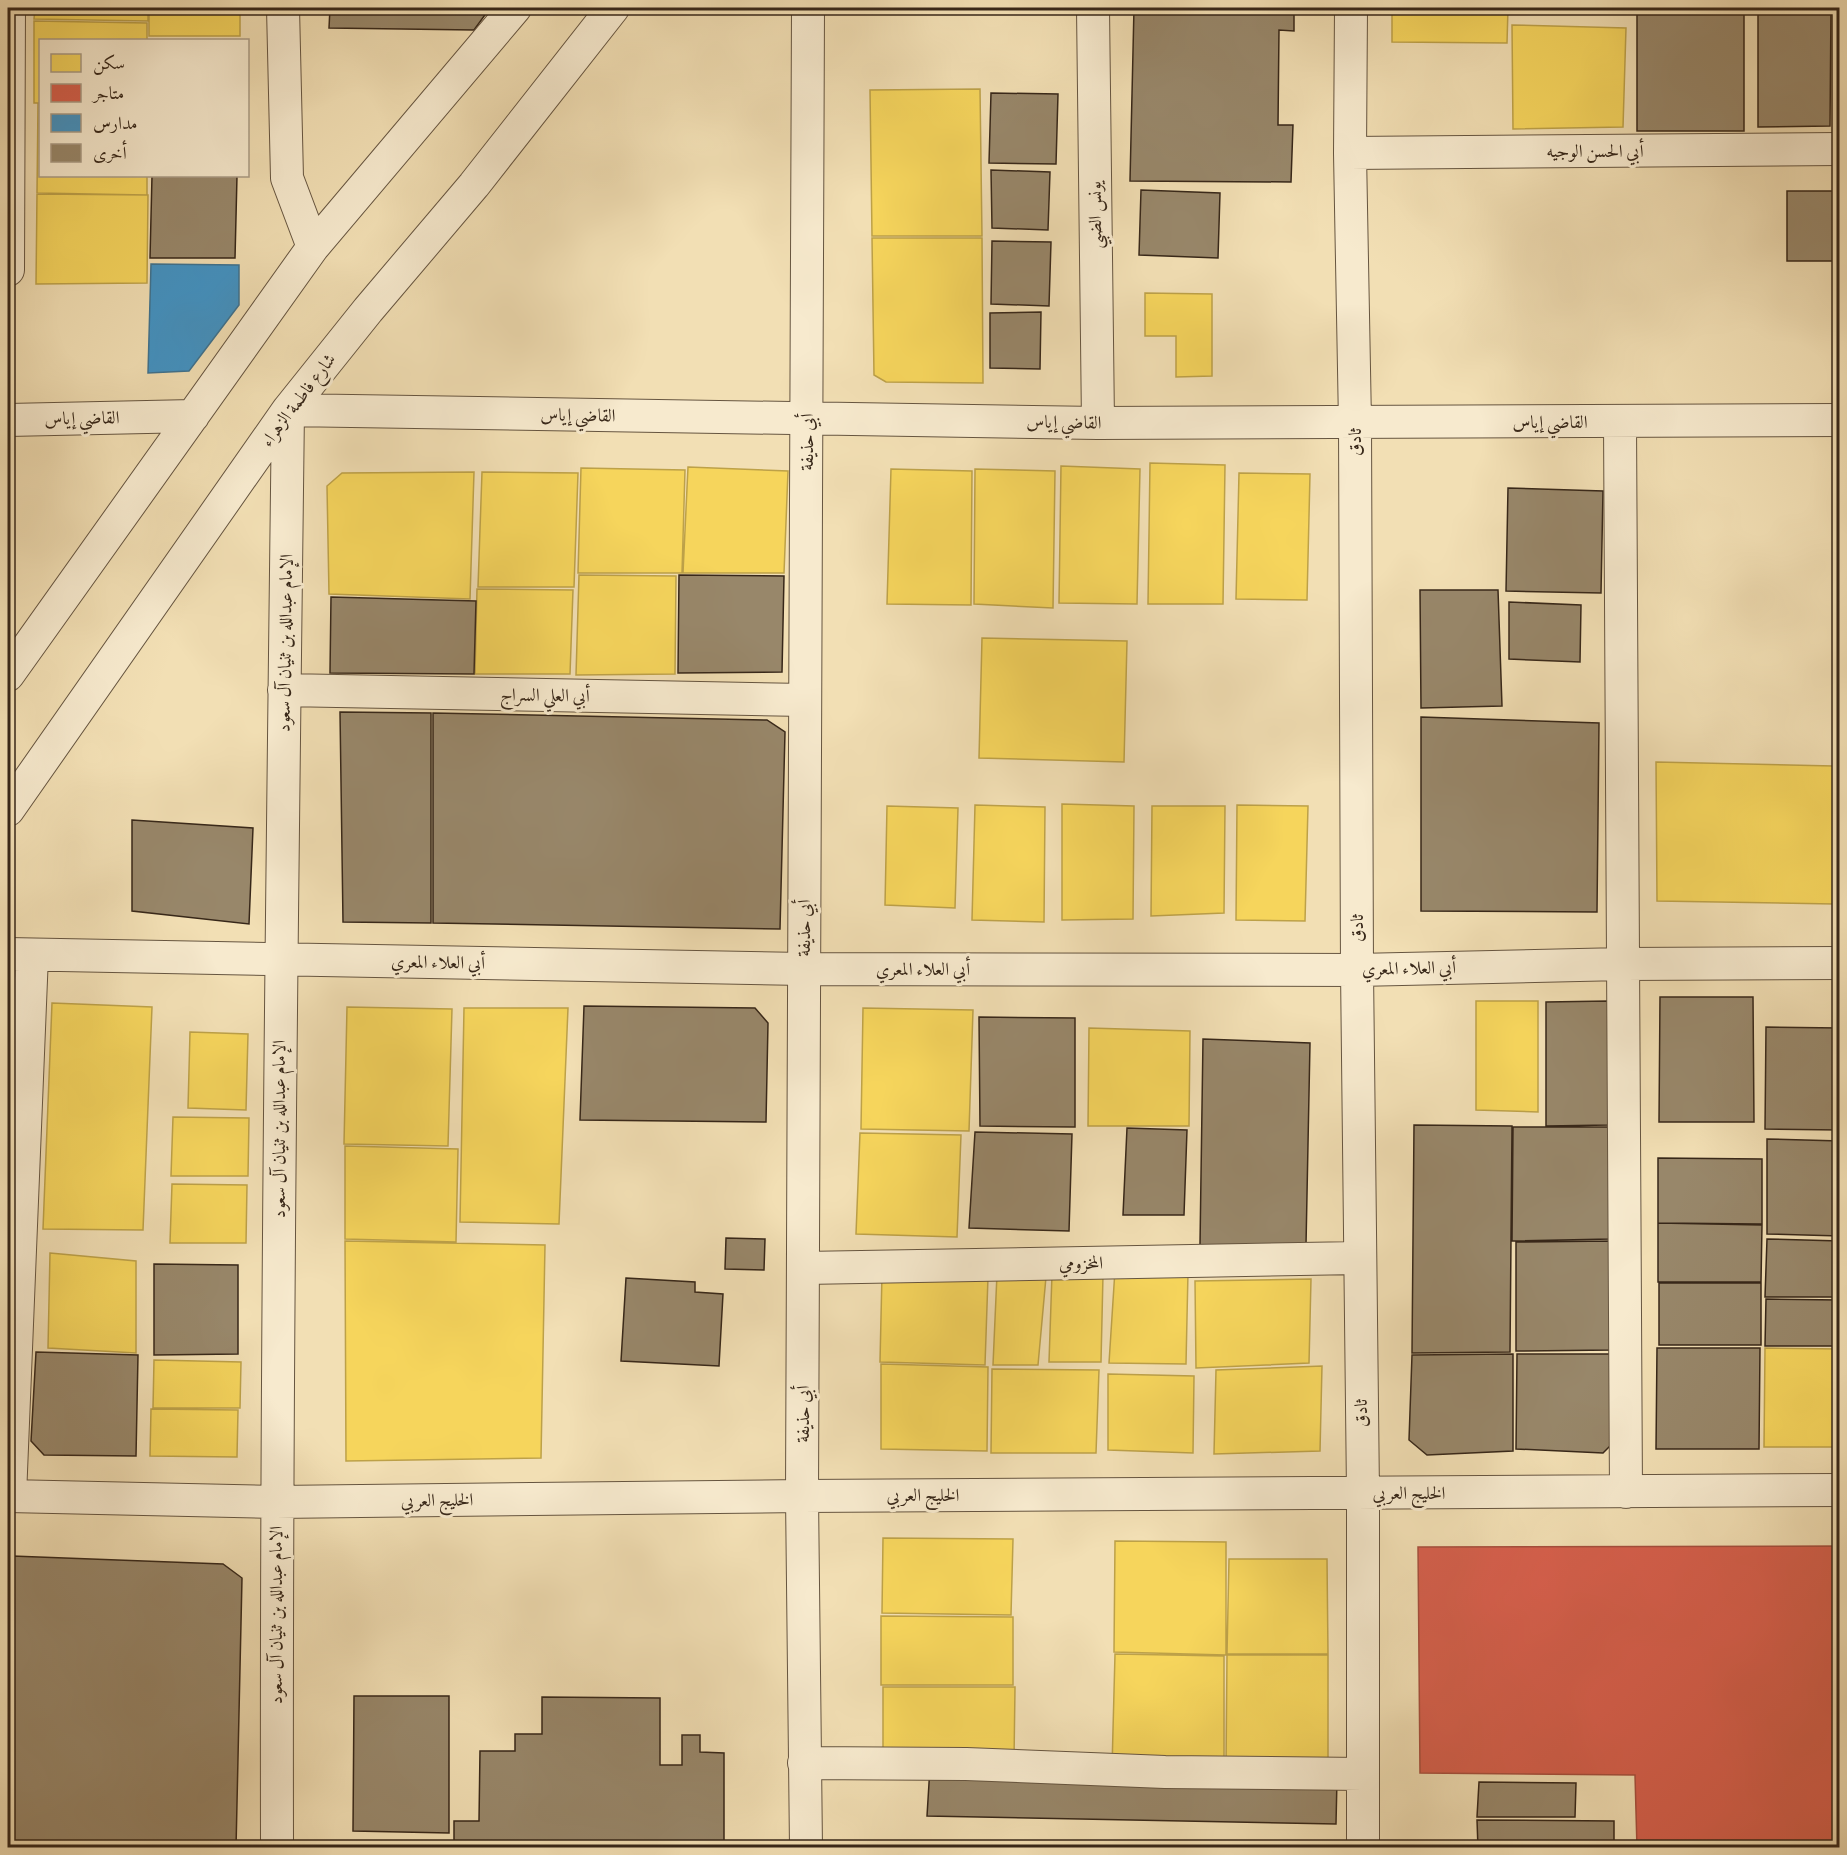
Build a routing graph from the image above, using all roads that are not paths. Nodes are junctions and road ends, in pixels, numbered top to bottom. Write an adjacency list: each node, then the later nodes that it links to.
1 (9, 8): 11 (street)
2 (283, 8): 10 (street)
3 (515, 8): 10 (street)
4 (613, 8): 12 (street, شارع فاطمة الزهراء)
5 (808, 8): 14 (street, أبي حذيفة)
6 (1092, 8): 18 (street, يونس الضبي)
7 (1351, 8): 9 (street, ثادق)
8 (1839, 149): 9 (street, أبي الحسن الوجيه)
9 (1350, 153): 19 (street, ثادق)
10 (313, 247): 13 (street)
11 (8, 270)
12 (288, 410): 14 (street, القاضي إياس); 21 (street, الإمام عبدالله بن ثنيان آل سعود); 23 (street, شارع فاطمة الزهراء)
13 (193, 416): 15 (street, القاضي إياس); 20 (street)
14 (808, 419): 18 (street, القاضي إياس); 22 (street, أبي حذيفة)
15 (8, 420)
16 (1839, 420): 17 (street, القاضي إياس)
17 (1620, 422): 19 (street, القاضي إياس); 27 (street)
18 (1098, 423): 19 (street, القاضي إياس)
19 (1355, 423): 29 (street, ثادق)
20 (8, 675)
21 (284, 690): 22 (street, أبي العلي السراج); 25 (street, الإمام عبدالله بن ثنيان آل سعود)
22 (805, 700): 28 (street, أبي حذيفة)
23 (8, 810)
24 (20, 954): 25 (street, أبي العلاء المعري); 35 (street)
25 (280, 958): 28 (street, أبي العلاء المعري); 37 (street, الإمام عبدالله بن ثنيان آل سعود)
26 (1839, 963): 27 (street, أبي العلاء المعري)
27 (1623, 964): 29 (street, أبي العلاء المعري); 33 (street)
28 (803, 969): 29 (street, أبي العلاء المعري); 31 (street, أبي حذيفة)
29 (1357, 970): 30 (street, ثادق)
30 (1359, 1258): 31 (street, المخزومي); 34 (street, ثادق)
31 (804, 1268): 36 (street, أبي حذيفة)
32 (1839, 1490): 33 (street, الخليج العربي)
33 (1626, 1492): 34 (street, الخليج العربي)
34 (1362, 1493): 36 (street, الخليج العربي); 39 (street, ثادق)
35 (9, 1496): 37 (street, الخليج العربي)
36 (802, 1496): 37 (street, الخليج العربي); 38 (street, أبي حذيفة)
37 (276, 1502): 40 (street, الإمام عبدالله بن ثنيان آل سعود)
38 (804, 1763): 39 (street); 41 (street, أبي حذيفة)
39 (1362, 1774): 42 (street, ثادق)
40 (277, 1848)
41 (806, 1848)
42 (1363, 1848)

